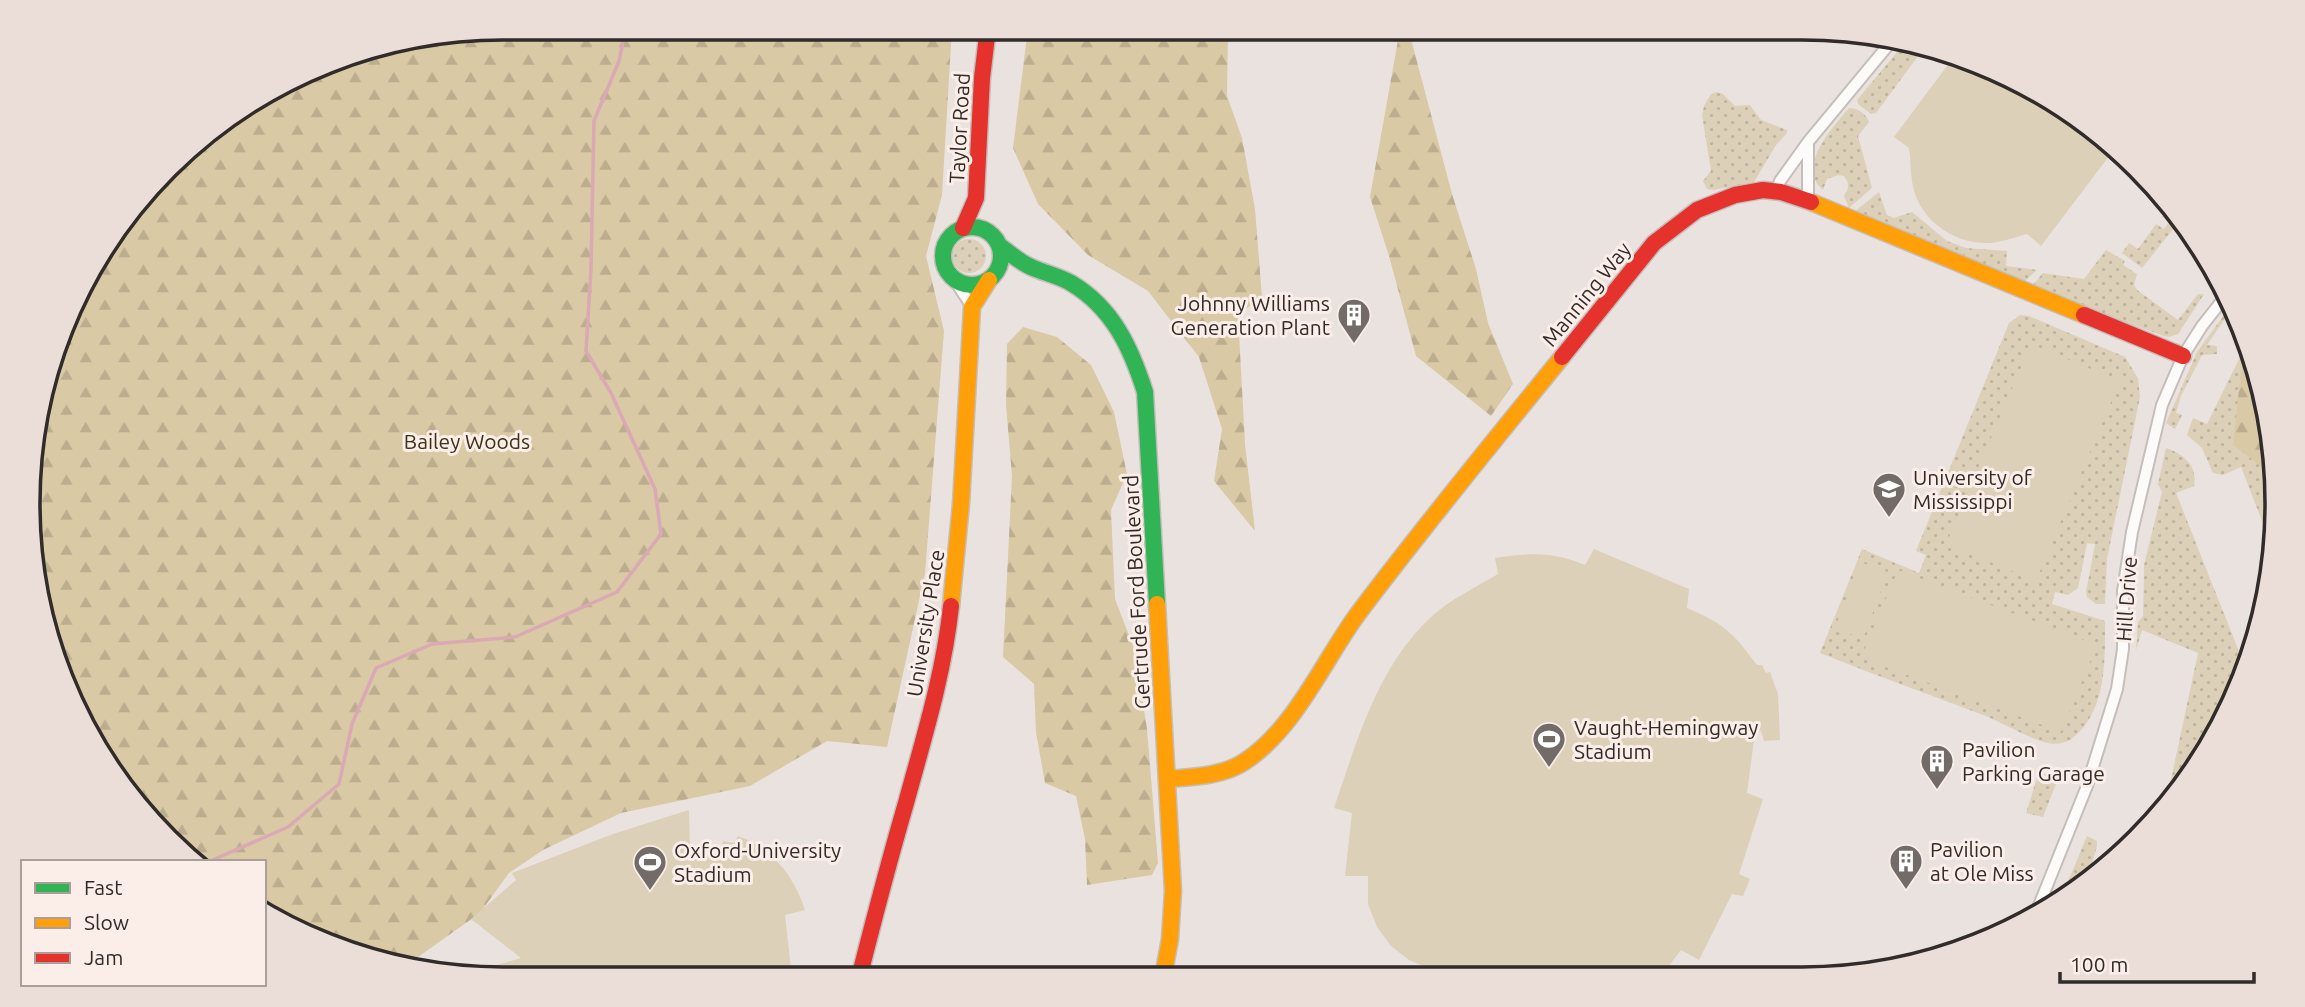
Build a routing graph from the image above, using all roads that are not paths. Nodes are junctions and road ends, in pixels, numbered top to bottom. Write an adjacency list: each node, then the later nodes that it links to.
1 (987, 40): 5 (street, Taylor Road)
2 (1886, 48): 3 (street)
3 (1808, 142): 4 (street); 6 (street)
4 (1776, 191): 6 (street, Manning Way); 15 (street, Manning Way)
5 (976, 198): 7 (street, Taylor Road); 8 (street)
6 (1808, 201): 14 (street, Manning Way)
7 (963, 228): 8 (street); 11 (street)
8 (996, 239): 9 (street, Gertrude Ford Boulevard); 10 (street)
9 (1022, 263): 10 (street); 15 (street, Gertrude Ford Boulevard)
10 (994, 275): 11 (street); 13 (street, University Place)
11 (954, 279): 13 (street)
12 (2219, 304): 14 (street, Hill Drive)
13 (972, 307): 17 (street, University Place)
14 (2183, 356): 16 (street, Hill Drive)
15 (1167, 779): 18 (street, Gertrude Ford Boulevard)
16 (2042, 899)
17 (862, 967)
18 (1165, 967)

